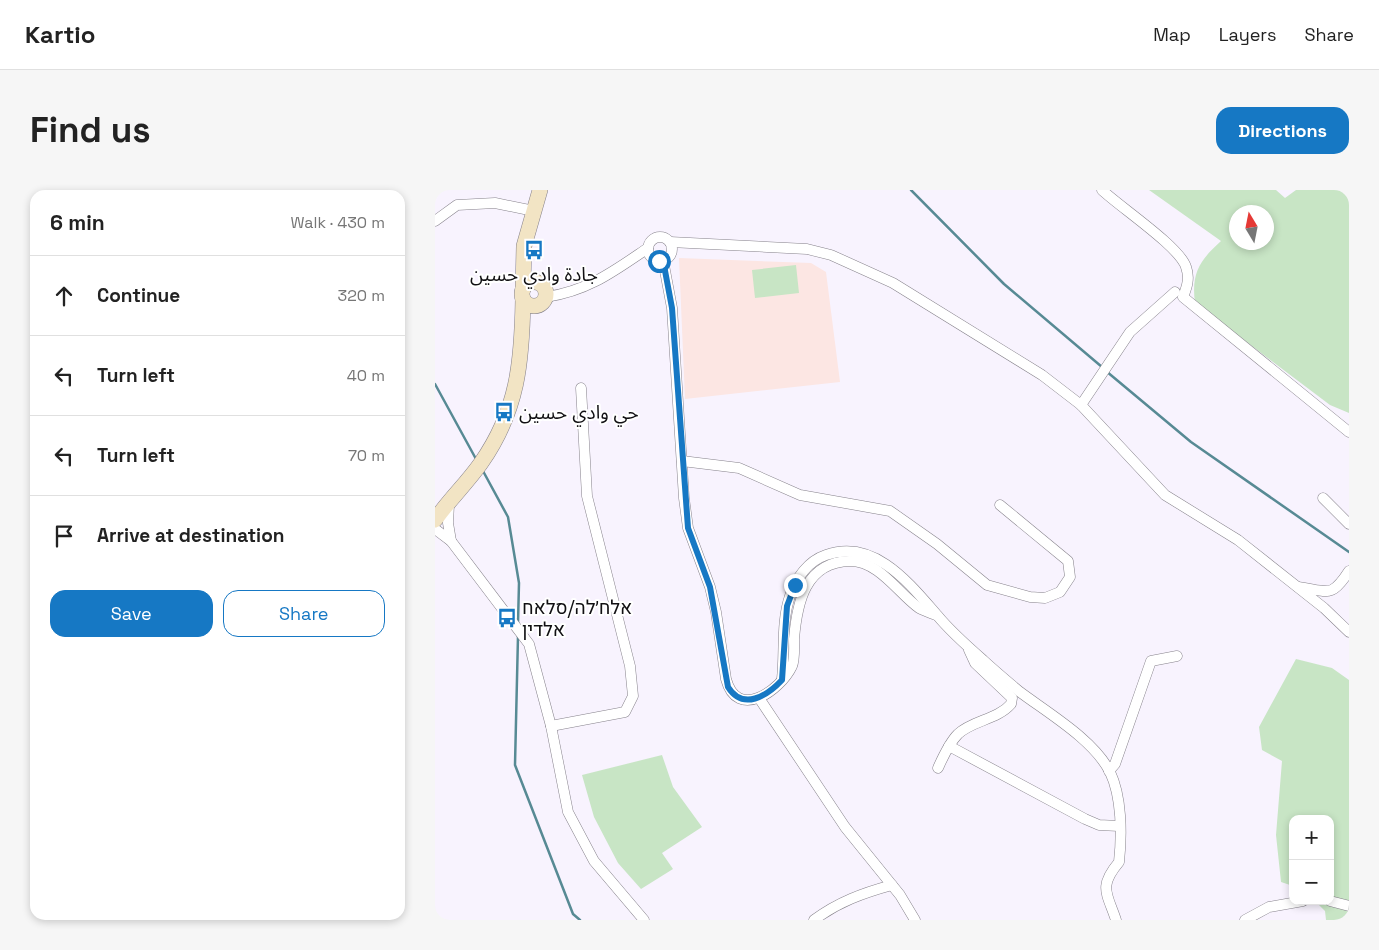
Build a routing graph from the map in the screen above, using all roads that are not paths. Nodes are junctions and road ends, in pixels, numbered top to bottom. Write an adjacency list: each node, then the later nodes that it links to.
1 (540, 190): 3 (street)
2 (1102, 190): 13 (street)
3 (534, 211): 4 (street); 7 (street)
4 (435, 221)
5 (670, 242): 6 (street); 8 (street); 12 (street)
6 (649, 248): 8 (street); 10 (street)
7 (524, 256): 10 (street); 10 (street)
8 (663, 260): 14 (street)
9 (1175, 292): 12 (street)
10 (532, 298): 17 (street)
11 (581, 388): 28 (street)
12 (1081, 405): 23 (street)
13 (1349, 432)
14 (682, 461): 16 (street); 27 (street)
15 (1323, 498): 18 (street)
16 (1000, 505)
17 (440, 513): 21 (street)
18 (1349, 524)
19 (435, 529): 21 (street)
20 (435, 540): 21 (street)
21 (451, 541): 28 (street)
22 (1349, 571): 23 (street)
23 (1298, 588): 24 (street)
24 (1349, 632)
25 (965, 642): 27 (street); 29 (street); 31 (street)
26 (1177, 656): 31 (street)
27 (759, 698): 33 (street)
28 (551, 726): 37 (street)
29 (949, 746): 30 (street); 32 (street)
30 (938, 768)
31 (1109, 772): 32 (street)
32 (1119, 826): 40 (street)
33 (892, 886): 38 (street); 39 (street)
34 (1334, 902): 36 (street)
35 (1289, 903): 41 (street)
36 (1349, 906)
37 (644, 920)
38 (813, 920)
39 (915, 920)
40 (1116, 920)
41 (1245, 920)

